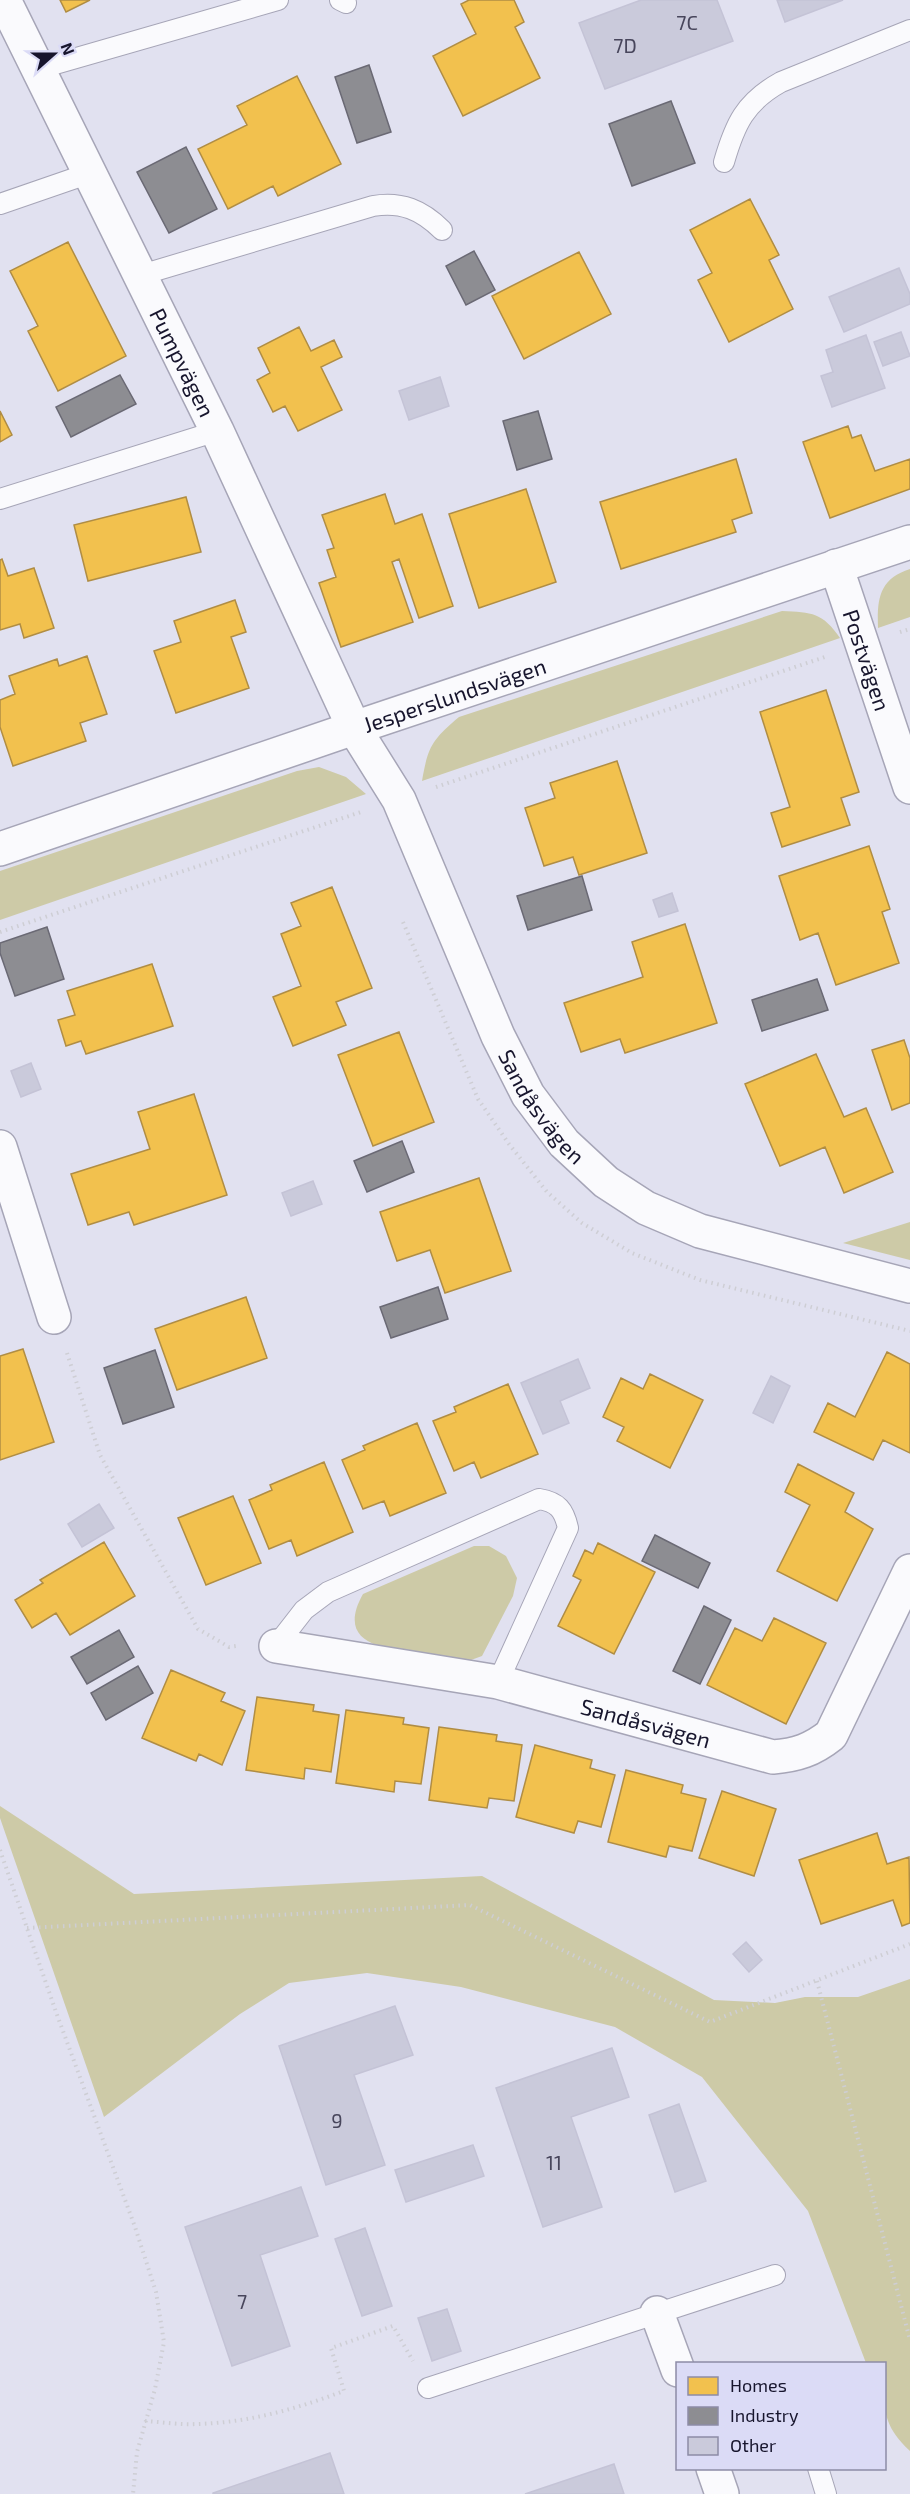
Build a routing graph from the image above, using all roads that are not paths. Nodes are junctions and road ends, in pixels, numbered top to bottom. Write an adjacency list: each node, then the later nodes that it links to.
1 (4, 0): 4 (street, Pumpvägen)
2 (279, 0): 4 (lane)
3 (910, 30): 5 (lane)
4 (38, 69): 6 (street, Pumpvägen)
5 (724, 162)
6 (90, 173): 7 (lane); 9 (street, Pumpvägen)
7 (0, 204)
8 (442, 230): 9 (lane)
9 (141, 275): 10 (street, Pumpvägen)
10 (217, 431): 11 (lane); 14 (street, Pumpvägen)
11 (0, 499)
12 (910, 542): 13 (street, Jesperslundsvägen)
13 (836, 566): 14 (street, Jesperslundsvägen); 15 (street, Postvägen)
14 (354, 728): 16 (street, Jesperslundsvägen); 18 (street, Sandåsvägen)
15 (910, 787)
16 (0, 849)
17 (0, 1148): 19 (street)
18 (910, 1286)
19 (54, 1317)
20 (910, 1571): 22 (street, Sandåsvägen)
21 (276, 1646): 22 (street, Sandåsvägen); 22 (lane)
22 (498, 1683)
23 (775, 2275): 24 (lane)
24 (657, 2313): 25 (street); 26 (lane)
25 (676, 2365)
26 (428, 2388)
27 (713, 2470): 29 (street)
28 (818, 2470): 30 (lane)
29 (722, 2494)
30 (826, 2494)

